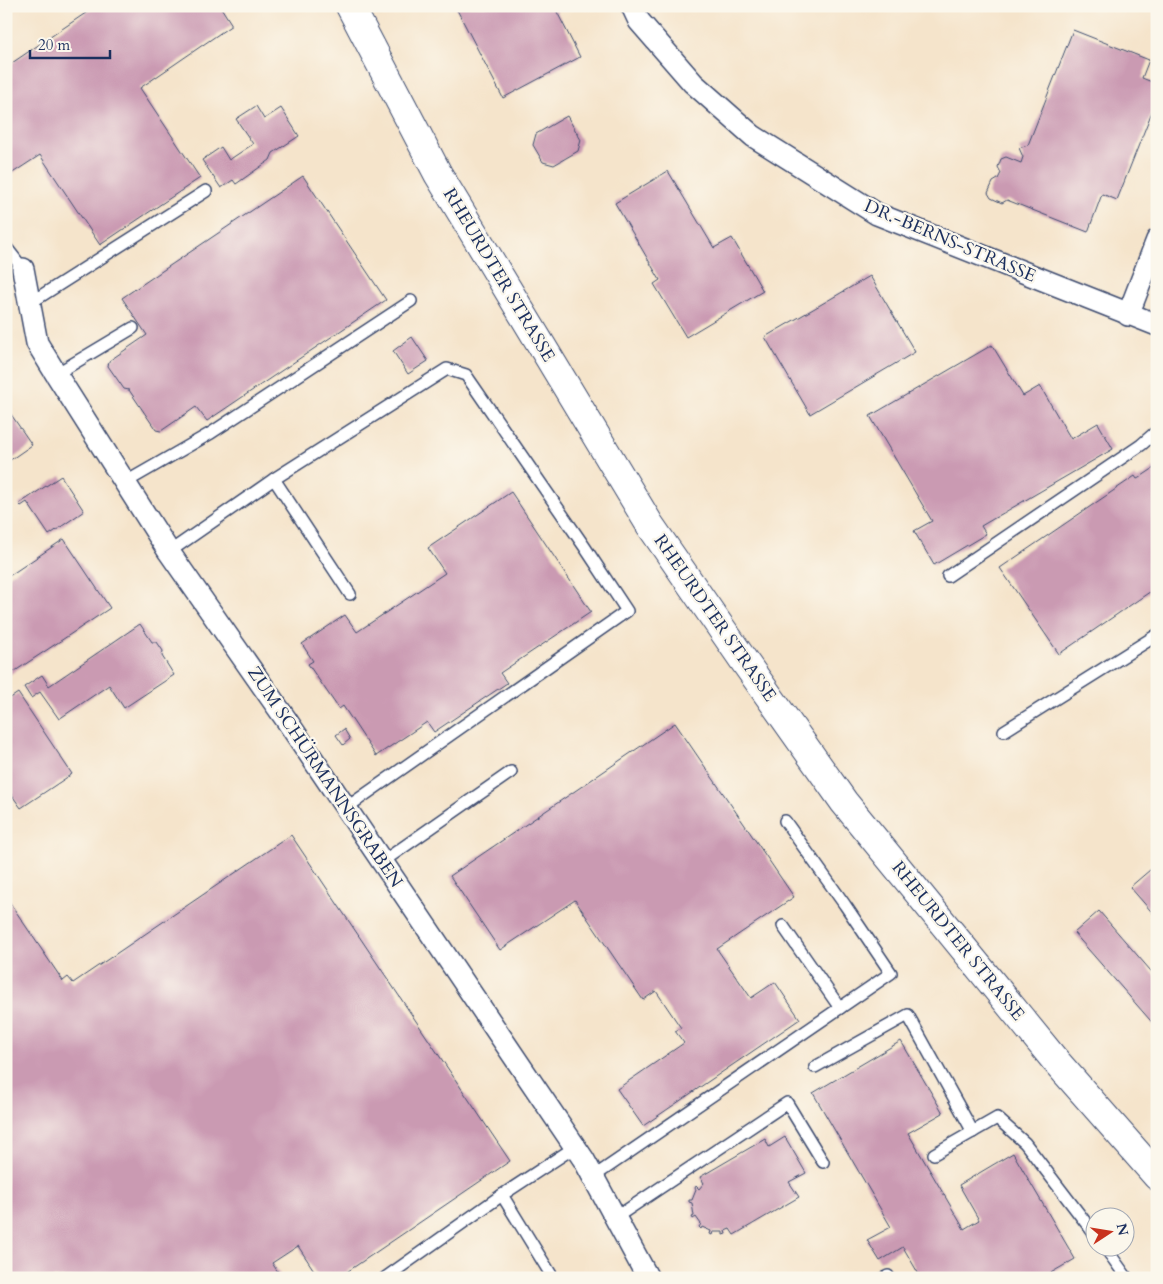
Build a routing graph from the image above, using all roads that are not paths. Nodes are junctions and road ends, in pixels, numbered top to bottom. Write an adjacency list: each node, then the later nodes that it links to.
1 (350, 6): 32 (main road, RHEURDTER STRASSE)
2 (632, 6): 9 (street, DR.-BERNS-STRASSE)
3 (206, 191): 8 (lane)
4 (1157, 240): 9 (street)
5 (6, 248): 6 (lane)
6 (23, 269): 8 (street, ZUM SCHÜRMANNSGRABEN)
7 (411, 301): 15 (lane)
8 (30, 304): 12 (street, ZUM SCHÜRMANNSGRABEN)
9 (1128, 315): 10 (street, DR.-BERNS-STRASSE)
10 (1157, 325)
11 (133, 328): 12 (lane)
12 (56, 374): 15 (street, ZUM SCHÜRMANNSGRABEN)
13 (1157, 431): 17 (lane)
14 (274, 479): 16 (lane); 18 (lane); 22 (lane)
15 (126, 482): 16 (street, ZUM SCHÜRMANNSGRABEN)
16 (169, 552): 22 (street, ZUM SCHÜRMANNSGRABEN)
17 (948, 576)
18 (350, 594)
19 (1157, 635): 20 (lane)
20 (1004, 731)
21 (511, 772): 24 (lane)
22 (346, 808): 24 (street, ZUM SCHÜRMANNSGRABEN)
23 (785, 821): 26 (lane)
24 (382, 862): 29 (street, ZUM SCHÜRMANNSGRABEN)
25 (783, 926): 26 (lane)
26 (840, 1008): 33 (lane)
27 (815, 1067): 28 (lane)
28 (973, 1132): 30 (lane); 36 (lane)
29 (574, 1147): 33 (street, ZUM SCHÜRMANNSGRABEN); 34 (lane)
30 (934, 1154)
31 (823, 1162): 35 (lane)
32 (1157, 1176)
33 (593, 1177): 35 (street, ZUM SCHÜRMANNSGRABEN)
34 (502, 1195): 38 (lane); 39 (lane)
35 (615, 1218): 40 (street, ZUM SCHÜRMANNSGRABEN)
36 (1086, 1223)
37 (1111, 1256): 43 (lane)
38 (385, 1278)
39 (553, 1278)
40 (648, 1278)
41 (884, 1278): 42 (lane)
42 (889, 1278)
43 (1127, 1278)

